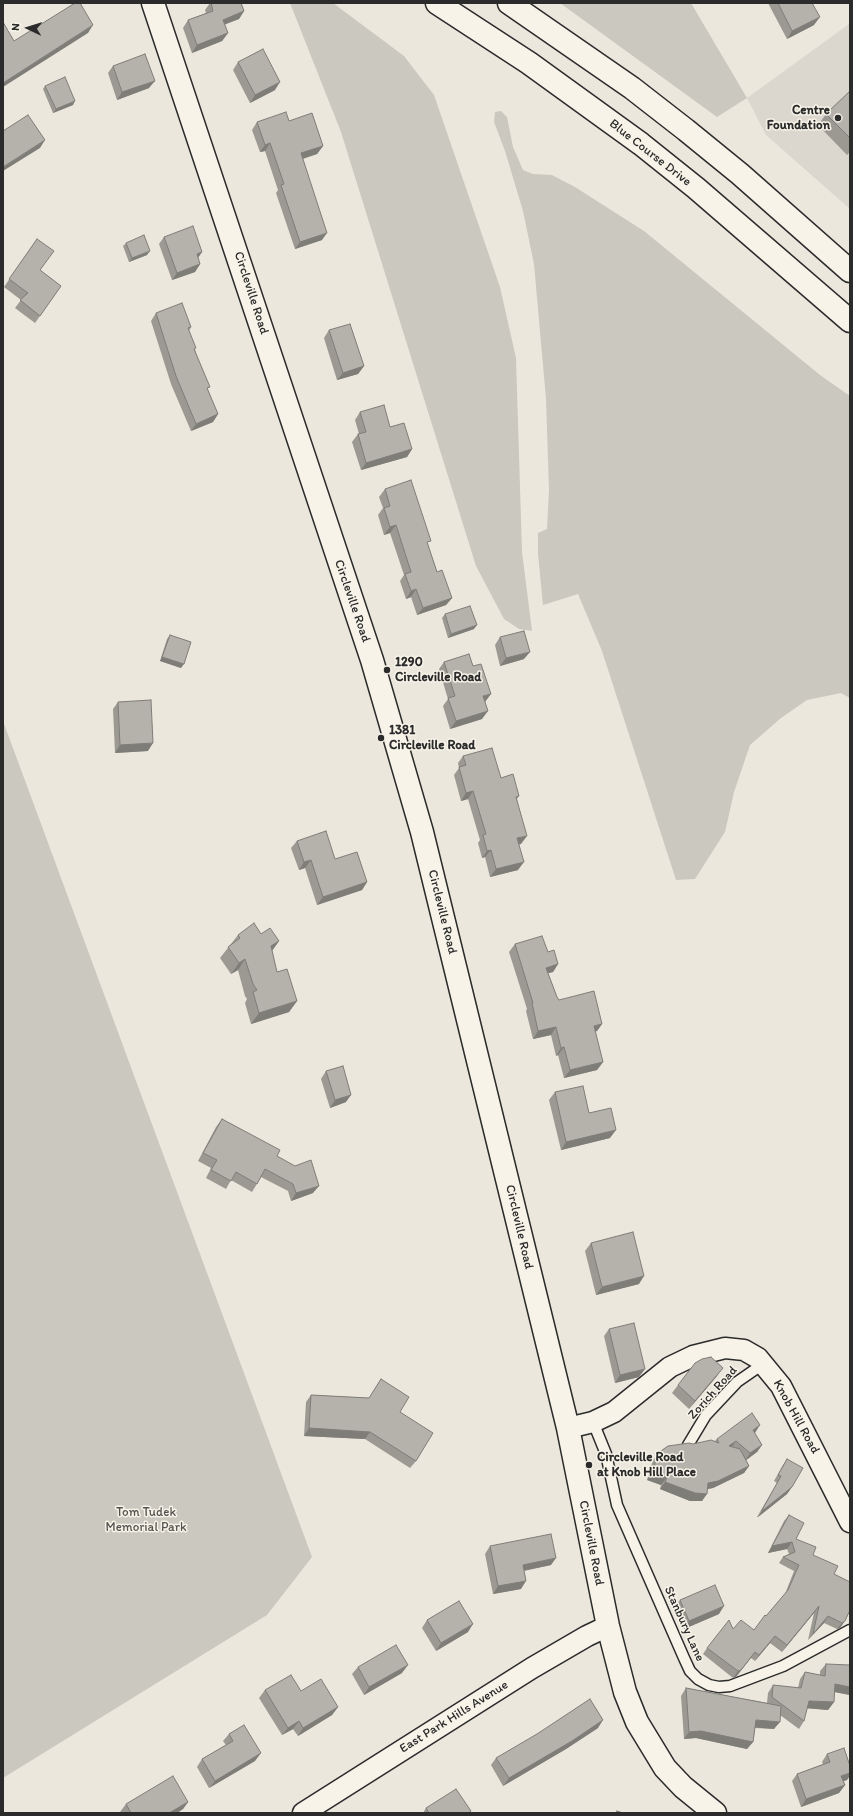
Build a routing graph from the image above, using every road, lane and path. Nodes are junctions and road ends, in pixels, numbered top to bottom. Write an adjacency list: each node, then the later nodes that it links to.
1 (154, 3): 8 (street, Circleville Road)
2 (437, 3): 5 (street, Blue Course Drive)
3 (509, 3): 4 (street)
4 (850, 270)
5 (850, 321)
6 (763, 1364): 7 (street, Knob Hill Road); 9 (lane, Zorich Road); 10 (street, Knob Hill Road)
7 (593, 1422): 8 (street, Knob Hill Road); 12 (lane, Stanbury Lane)
8 (568, 1428): 11 (street, Circleville Road)
9 (688, 1445)
10 (850, 1522)
11 (608, 1626): 13 (street, East Park Hills Avenue); 14 (street, Circleville Road)
12 (850, 1630)
13 (303, 1813)
14 (715, 1813)

